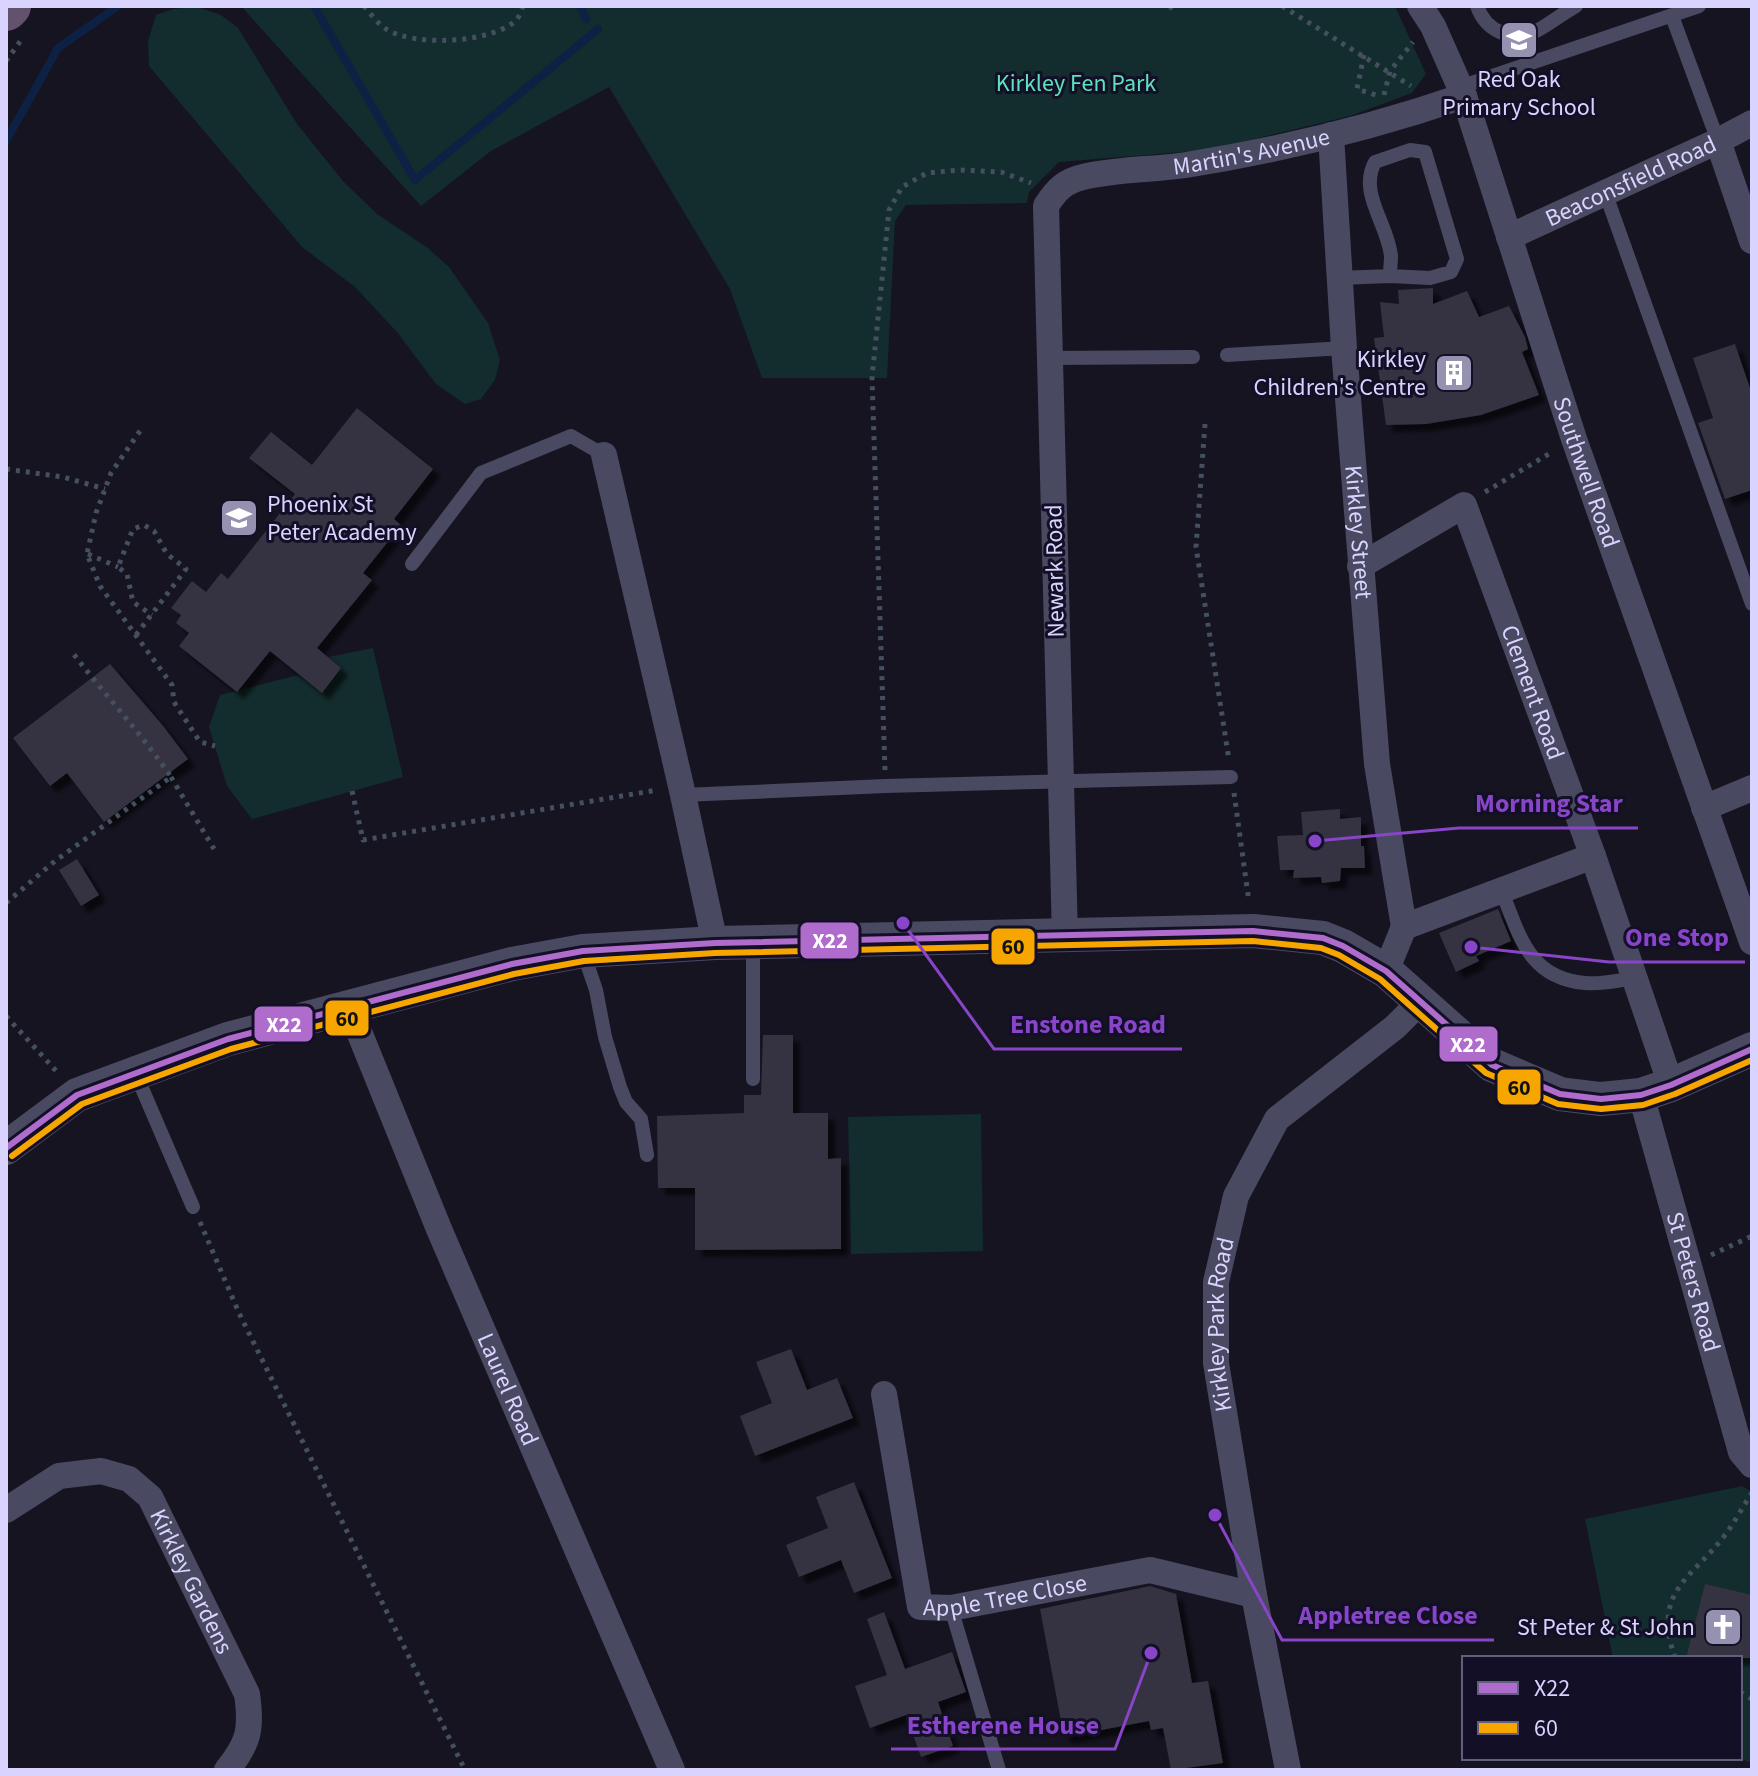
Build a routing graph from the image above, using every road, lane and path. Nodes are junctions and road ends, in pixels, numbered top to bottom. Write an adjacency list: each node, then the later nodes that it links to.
1 (364, 6): 2 (path)
2 (523, 6)
3 (1282, 6): 9 (path)
4 (1477, 6): 5 (lane)
5 (1576, 6)
6 (1699, 6): 8 (lane)
7 (1426, 16): 10 (path); 11 (street, Southwell Road)
8 (1672, 16): 11 (lane); 15 (lane)
9 (1364, 55): 10 (path); 10 (path)
10 (1390, 71): 12 (path)
11 (1462, 92): 12 (street, Martin's Avenue); 18 (street, Southwell Road)
12 (1438, 105): 14 (street, Martin's Avenue)
13 (1752, 123): 15 (street, Beaconsfield Road)
14 (1331, 135): 17 (street, Martin's Avenue); 21 (street, Kirkley Street)
15 (1718, 141): 16 (street, Beaconsfield Road); 19 (street)
16 (1605, 192): 18 (street, Beaconsfield Road); 37 (lane)
17 (1050, 199): 25 (street, Newark Road); 45 (path)
18 (1509, 237): 28 (street, Southwell Road)
19 (1752, 241)
20 (1390, 276): 20 (lane); 21 (lane)
21 (1340, 278): 22 (street, Kirkley Street)
22 (1344, 348): 23 (lane); 35 (street, Kirkley Street)
23 (1227, 355)
24 (1193, 357): 25 (lane)
25 (1050, 358): 44 (street, Newark Road)
26 (1205, 424): 43 (path)
27 (140, 431): 31 (path)
28 (1574, 439): 32 (path); 49 (street, Southwell Road)
29 (604, 455): 34 (lane); 47 (street)
30 (6, 469): 31 (path)
31 (105, 489): 33 (path)
32 (1464, 505): 35 (street); 51 (street, Clement Road)
33 (87, 554): 36 (path); 39 (path)
34 (412, 564)
35 (1360, 566): 55 (street, Kirkley Street)
36 (118, 567): 38 (path); 38 (path)
37 (1752, 604)
38 (152, 615): 39 (path)
39 (136, 635): 41 (path)
40 (72, 652): 42 (path)
41 (215, 746)
42 (171, 777): 50 (path); 53 (path)
43 (1231, 777): 44 (lane); 56 (path)
44 (1061, 782): 45 (lane); 57 (street, Newark Road)
45 (885, 786): 47 (lane)
46 (1752, 788): 49 (street)
47 (682, 790): 48 (path); 59 (street)
48 (352, 791)
49 (1704, 808): 54 (street, Southwell Road)
50 (214, 849)
51 (1593, 856): 52 (street); 62 (street, Clement Road)
52 (1502, 892): 55 (street); 62 (lane)
53 (6, 903)
54 (1749, 924)
55 (1404, 927): 61 (street)
56 (1253, 931): 57 (street); 61 (street)
57 (1065, 937): 58 (street)
58 (753, 942): 59 (street); 68 (lane)
59 (715, 943): 60 (street)
60 (583, 951): 64 (street); 72 (lane)
61 (1386, 971): 63 (street)
62 (1636, 978): 69 (street, Clement Road)
63 (1421, 1001): 69 (street); 80 (street, Kirkley Park Road)
64 (349, 1007): 67 (street); 85 (street, Laurel Road)
65 (6, 1016): 70 (path)
66 (1752, 1049): 69 (street)
67 (135, 1071): 70 (street); 73 (lane)
68 (753, 1079)
69 (1656, 1090): 75 (street, St Peters Road)
70 (77, 1095): 71 (street)
71 (6, 1148)
72 (647, 1155)
73 (193, 1207): 84 (path)
74 (1752, 1236): 75 (path)
75 (1688, 1265): 77 (street, St Peters Road)
76 (884, 1394): 81 (street, Apple Tree Close)
77 (1752, 1465)
78 (1752, 1493): 82 (path)
79 (6, 1510): 83 (street, Kirkley Gardens)
80 (1254, 1595): 81 (street, Apple Tree Close); 87 (street, Kirkley Park Road)
81 (951, 1608): 86 (lane)
82 (1674, 1656)
83 (227, 1770)
84 (465, 1770)
85 (672, 1770)
86 (999, 1770)
87 (1288, 1770)

